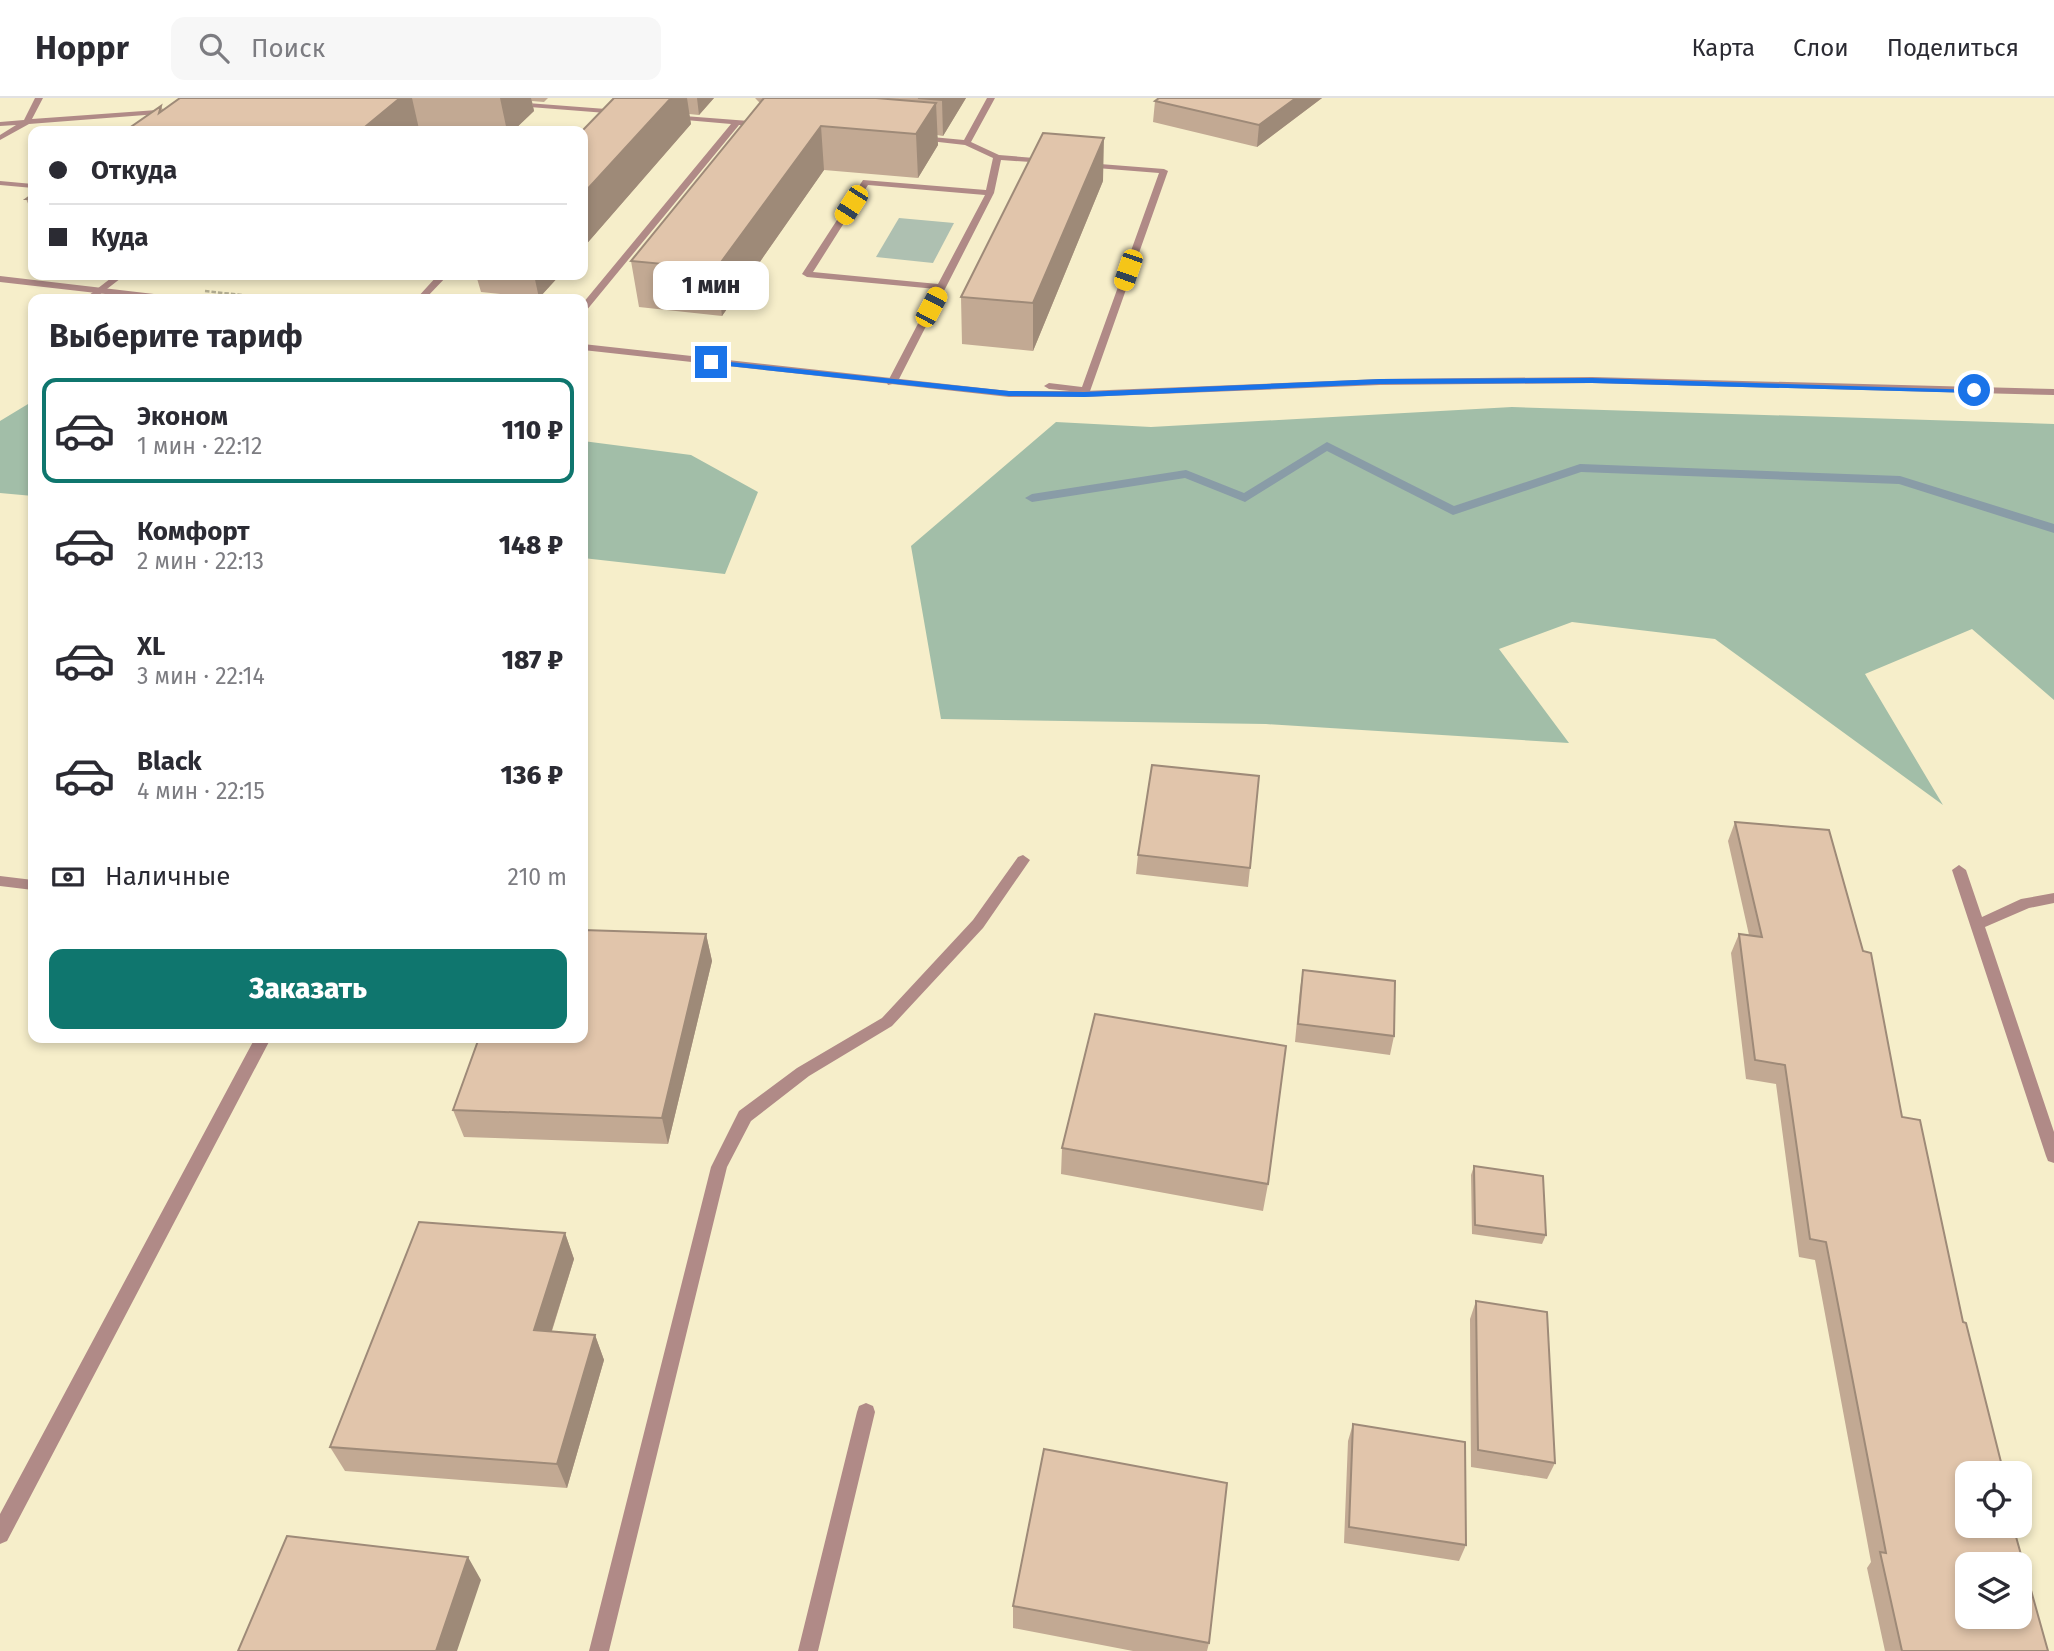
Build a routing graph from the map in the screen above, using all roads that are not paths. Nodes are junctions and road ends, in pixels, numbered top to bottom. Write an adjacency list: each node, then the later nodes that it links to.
1 (39, 98): 9 (street)
2 (604, 98): 6 (street)
3 (991, 98): 15 (street)
4 (503, 103): 6 (street)
5 (187, 110): 9 (street)
6 (597, 113): 7 (street)
7 (629, 113)
8 (670, 116): 10 (street)
9 (27, 122): 11 (street); 14 (street)
10 (737, 122): 12 (street); 30 (street)
11 (0, 124)
12 (779, 125)
13 (914, 137): 15 (street)
14 (0, 138)
15 (967, 142): 16 (street)
16 (997, 158): 17 (street); 21 (street)
17 (1052, 162)
18 (1080, 164): 34 (street)
19 (0, 183): 20 (street)
20 (28, 186)
21 (990, 193): 25 (street); 25 (street)
22 (0, 278): 26 (street)
23 (112, 280): 26 (street)
24 (438, 280): 29 (street)
25 (941, 287): 32 (street)
26 (96, 290): 27 (street); 28 (street)
27 (92, 294)
28 (129, 294)
29 (425, 294)
30 (588, 303)
31 (588, 348): 32 (street)
32 (891, 383): 34 (street)
33 (1049, 386): 34 (street)
34 (1085, 392): 35 (street)
35 (2054, 392)
36 (1023, 860): 46 (street)
37 (1959, 870): 41 (street)
38 (0, 881): 39 (street)
39 (28, 884)
40 (2054, 898): 41 (street)
41 (1978, 925): 43 (street)
42 (260, 1043): 45 (street)
43 (2054, 1156)
44 (866, 1412): 47 (street)
45 (0, 1534)
46 (599, 1651)
47 (808, 1651)

